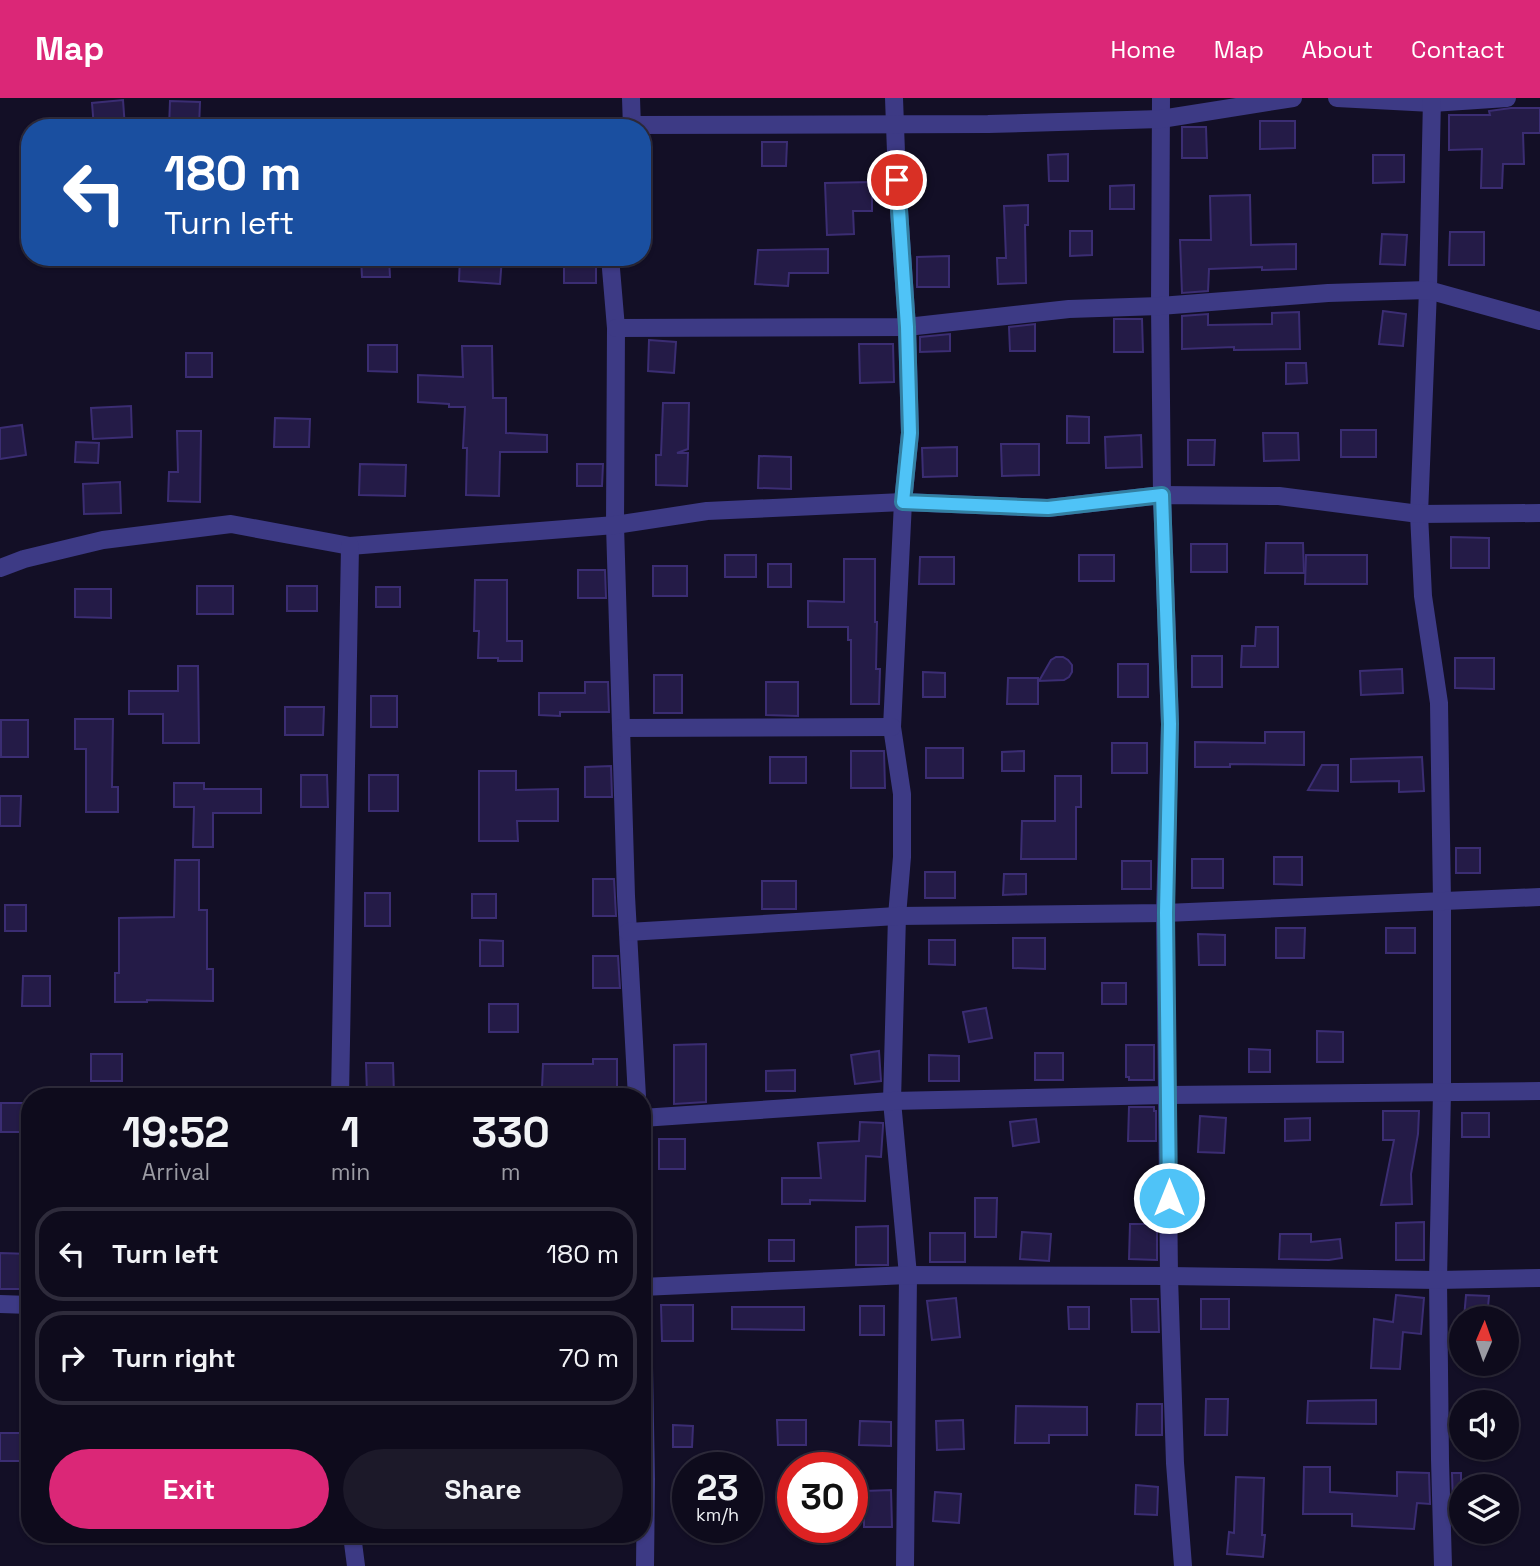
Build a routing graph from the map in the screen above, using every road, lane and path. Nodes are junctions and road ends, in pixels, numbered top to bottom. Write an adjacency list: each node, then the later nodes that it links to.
1 (631, 98): 8 (street)
2 (894, 98): 10 (street)
3 (1161, 98): 9 (street)
4 (1293, 98): 9 (street)
5 (1337, 98): 7 (street)
6 (1507, 98): 7 (street)
7 (1432, 101): 13 (street)
8 (632, 119)
9 (1161, 119): 10 (street); 14 (street)
10 (895, 124): 11 (street); 16 (street)
11 (651, 127)
12 (611, 266): 17 (street)
13 (1428, 290): 14 (street); 15 (street); 21 (street)
14 (1160, 306): 16 (street); 18 (street)
15 (1540, 321)
16 (907, 327): 17 (street); 19 (street)
17 (616, 328): 22 (street)
18 (1162, 495): 19 (street); 21 (street); 29 (street)
19 (903, 502): 22 (street); 25 (street)
20 (1540, 513): 21 (street)
21 (1419, 514): 28 (street)
22 (615, 525): 23 (street); 26 (street)
23 (350, 546): 24 (street); 32 (street)
24 (0, 568)
25 (892, 726): 26 (street); 30 (street)
26 (621, 728): 31 (street)
27 (1540, 897): 28 (street)
28 (1442, 901): 29 (street); 35 (street)
29 (1166, 913): 30 (street); 36 (street)
30 (897, 916): 31 (street); 37 (street)
31 (628, 932): 33 (street)
32 (340, 1088)
33 (637, 1088)
34 (1540, 1091): 35 (street)
35 (1442, 1092): 36 (street); 42 (street)
36 (1168, 1095): 37 (street); 40 (street)
37 (892, 1101): 38 (street); 39 (street)
38 (651, 1117)
39 (908, 1275): 40 (street); 43 (street); 50 (street)
40 (1169, 1276): 42 (street); 51 (street)
41 (1540, 1278): 42 (street)
42 (1438, 1280): 52 (street)
43 (651, 1287)
44 (0, 1304): 45 (street)
45 (21, 1305)
46 (353, 1543): 48 (street)
47 (645, 1543): 49 (street)
48 (356, 1566)
49 (645, 1566)
50 (905, 1566)
51 (1183, 1566)
52 (1443, 1566)

